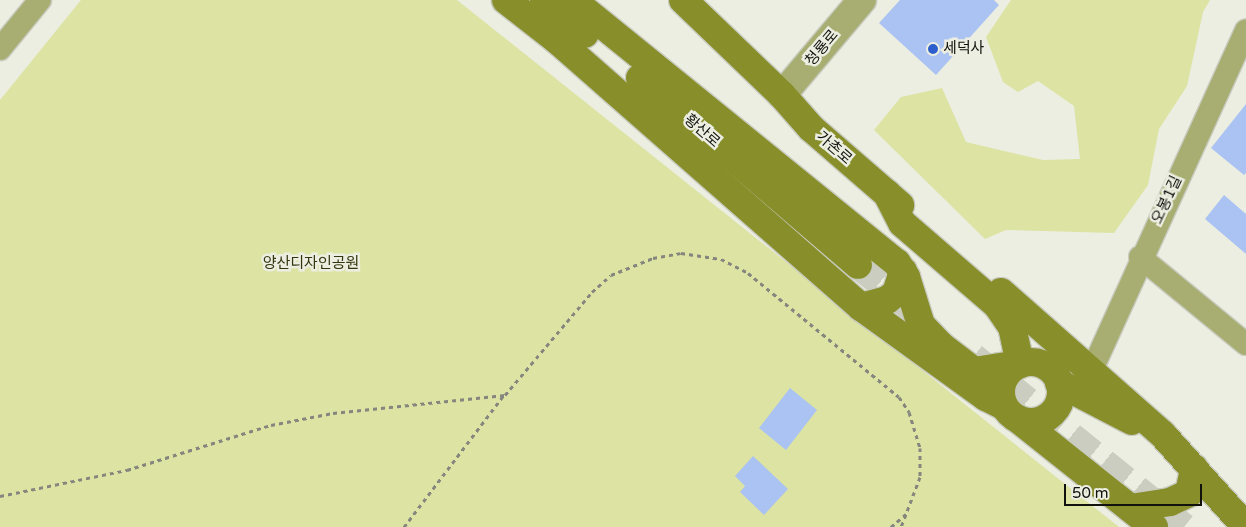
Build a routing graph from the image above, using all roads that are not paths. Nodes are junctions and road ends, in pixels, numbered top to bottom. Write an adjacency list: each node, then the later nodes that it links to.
1 (40, 0): 8 (street)
2 (506, 0): 14 (main road)
3 (544, 0): 12 (main road, 황산로)
4 (572, 0): 13 (main road)
5 (683, 0): 9 (main road, 가촌로)
6 (862, 0): 9 (street, 청룡로)
7 (1246, 30): 11 (street, 오봉1길)
8 (0, 49)
9 (782, 95): 10 (main road, 가촌로)
10 (887, 194): 16 (main road); 17 (main road, 가촌로)
11 (1140, 257): 15 (street); 17 (street, 오봉1길)
12 (858, 265)
13 (902, 271): 14 (main road); 16 (main road)
14 (861, 307): 19 (main road)
15 (1246, 344)
16 (1020, 364): 18 (main road); 19 (main road)
17 (1091, 372): 20 (main road, 가촌로)
18 (1059, 383): 19 (main road); 20 (main road)
19 (1011, 412): 22 (main road)
20 (1163, 435): 21 (main road)
21 (1194, 469): 22 (main road); 24 (main road)
22 (1130, 508): 23 (main road)
23 (1154, 527)
24 (1246, 527)

